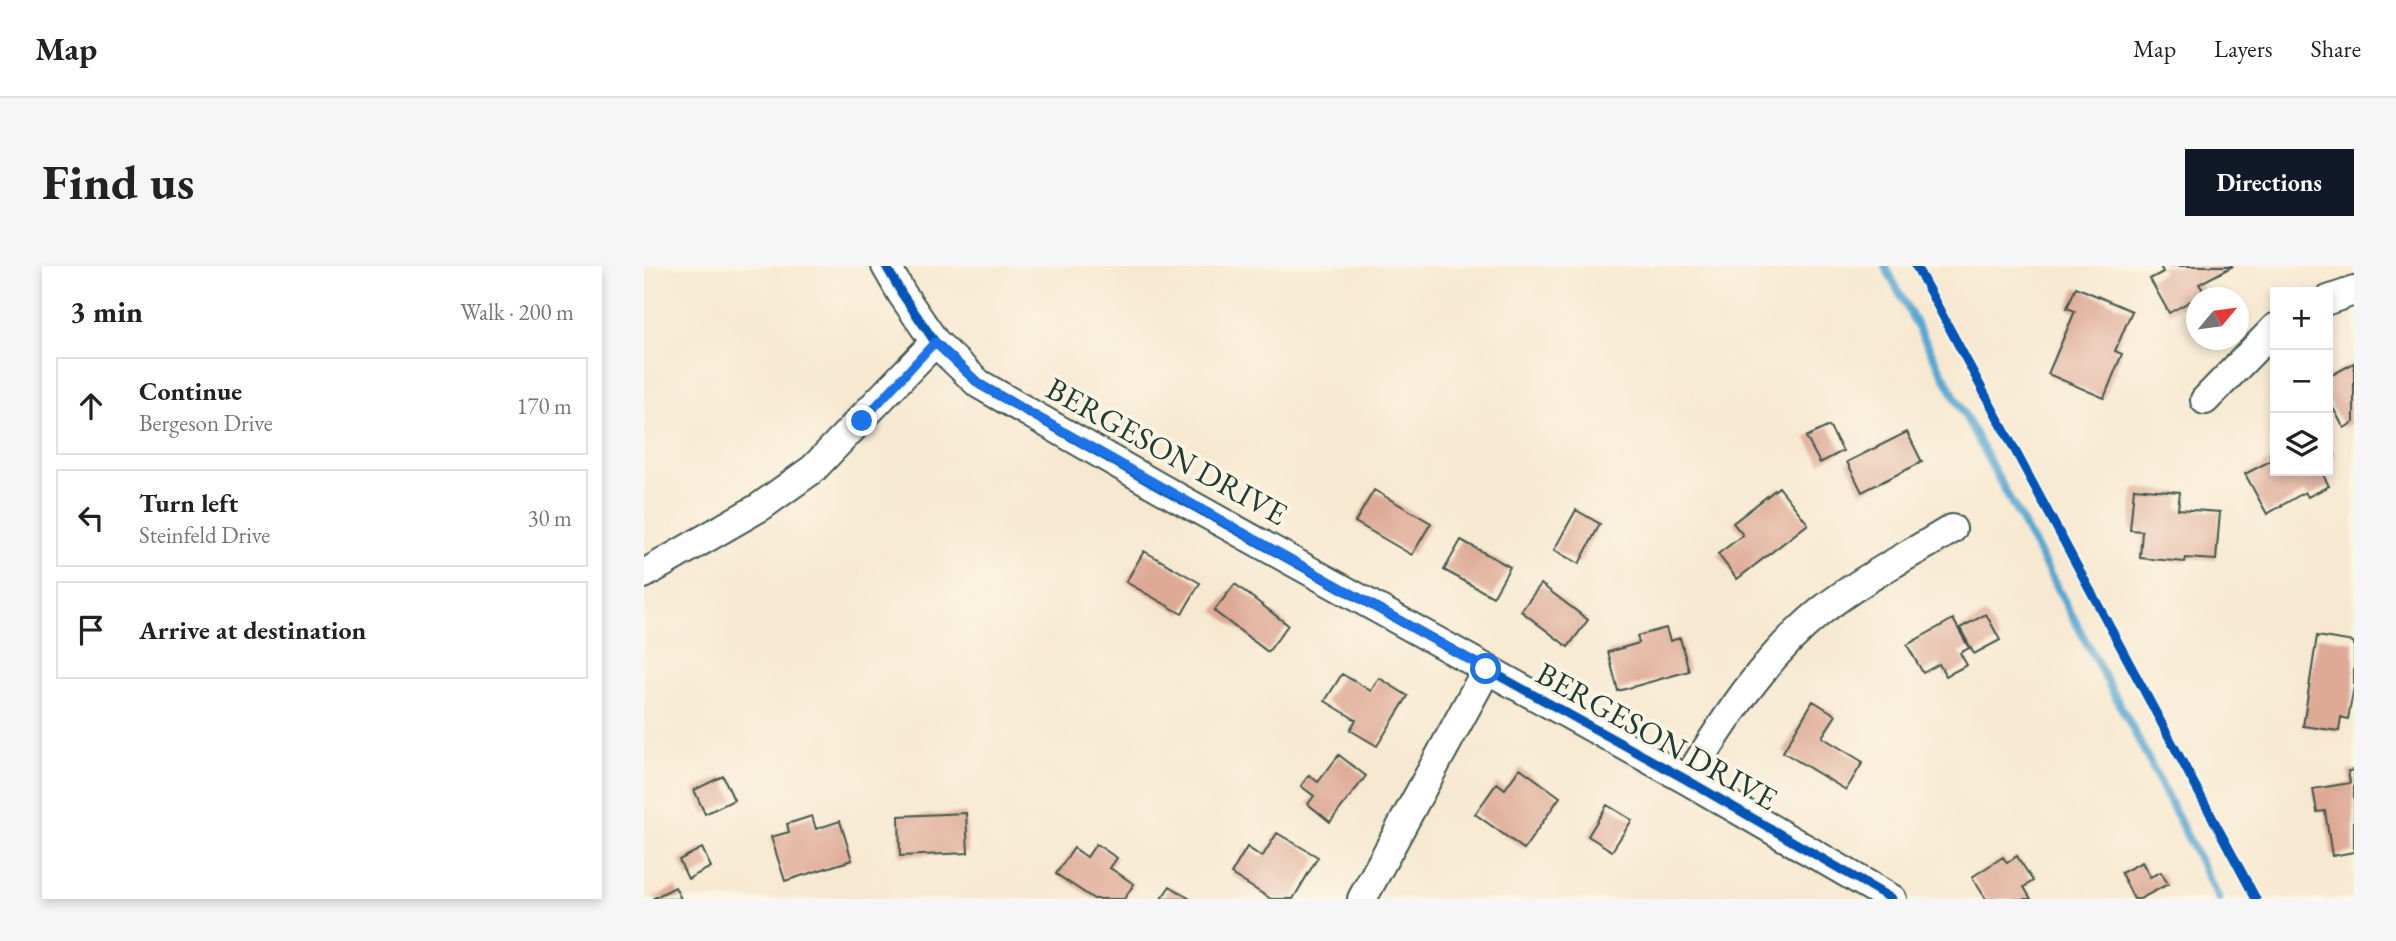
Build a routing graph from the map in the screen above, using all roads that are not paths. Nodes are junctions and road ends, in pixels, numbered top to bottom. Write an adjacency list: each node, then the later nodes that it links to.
1 (886, 266): 5 (street, BERGESON DRIVE)
2 (2354, 291): 3 (street)
3 (2333, 297)
4 (2270, 333): 6 (street)
5 (935, 342): 8 (street); 9 (street, BERGESON DRIVE)
6 (2205, 400)
7 (1952, 529): 10 (street)
8 (644, 573)
9 (1486, 669): 10 (street, BERGESON DRIVE); 11 (street)
10 (1687, 780): 12 (street, BERGESON DRIVE)
11 (1362, 899)
12 (1892, 899)

